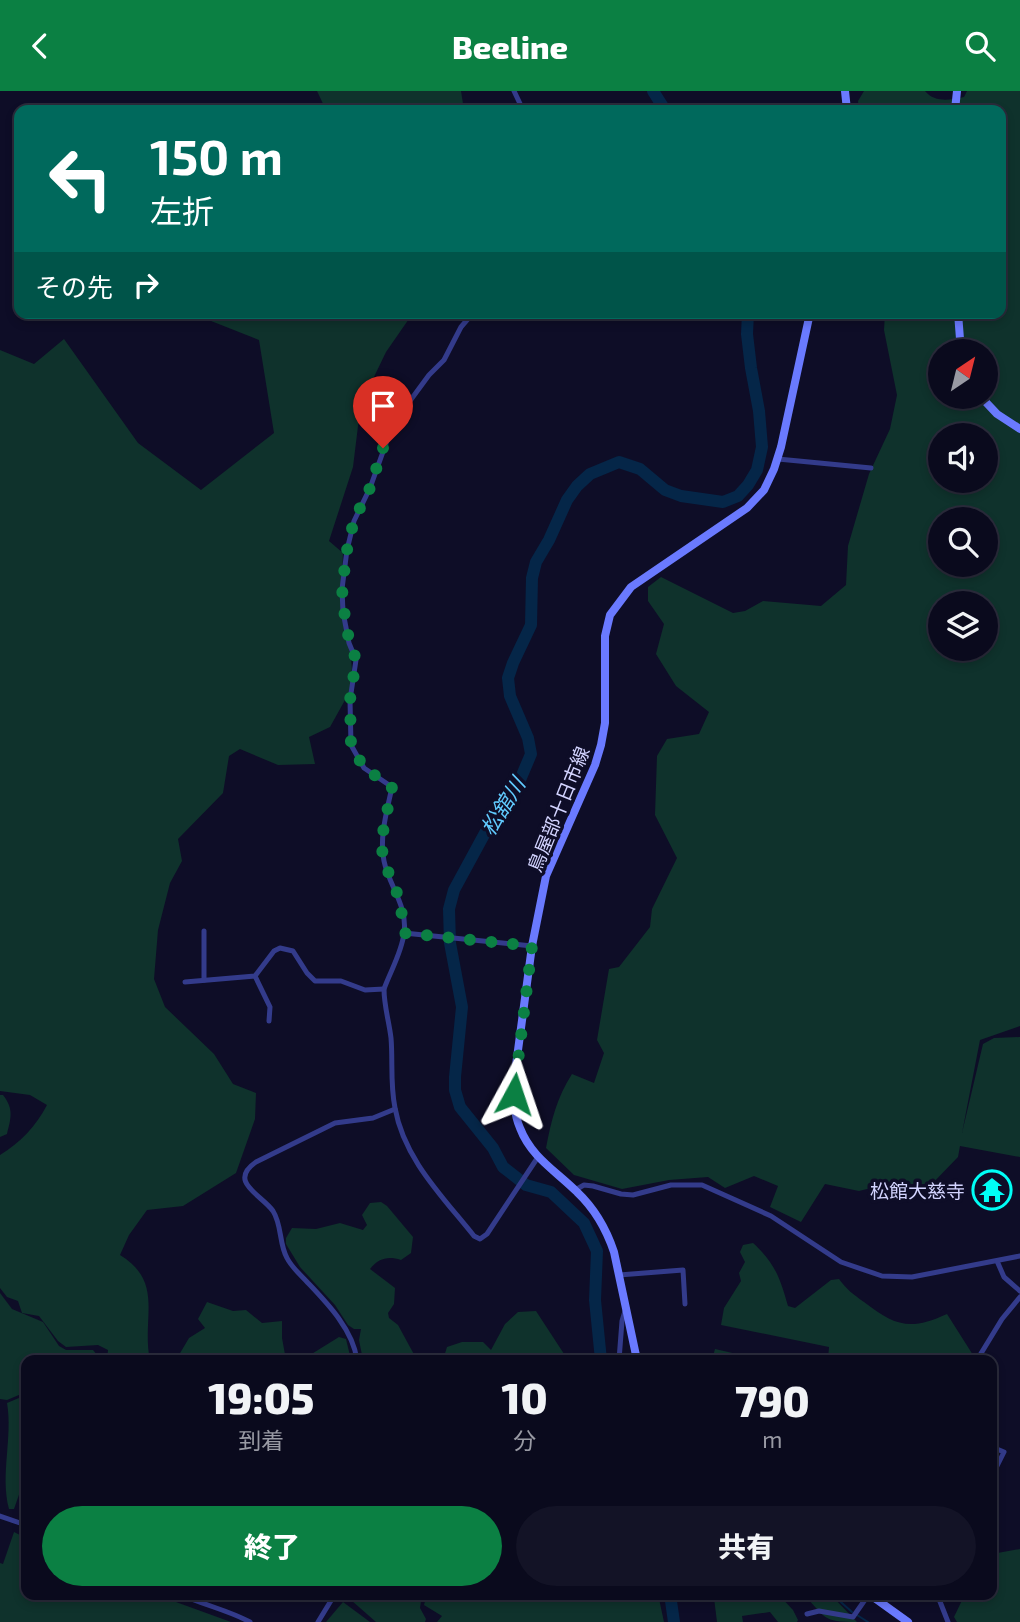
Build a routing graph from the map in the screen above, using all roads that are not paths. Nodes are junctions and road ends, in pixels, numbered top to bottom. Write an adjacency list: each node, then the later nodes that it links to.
1 (467, 319): 10 (street)
2 (809, 319): 7 (main road, 鳥屋部十日市線)
3 (958, 319): 4 (main road)
4 (960, 339)
5 (992, 409): 6 (main road)
6 (1020, 429)
7 (778, 459): 8 (street); 11 (main road, 鳥屋部十日市線)
8 (872, 468)
9 (204, 932): 13 (street)
10 (404, 933): 11 (street); 15 (street)
11 (532, 946): 18 (main road, 鳥屋部十日市線)
12 (255, 976): 13 (street); 15 (street); 16 (street)
13 (204, 979): 14 (street)
14 (185, 982)
15 (384, 989): 17 (street)
16 (269, 1021)
17 (395, 1109): 18 (street); 27 (street)
18 (538, 1157): 19 (main road, 鳥屋部十日市線)
19 (575, 1190): 21 (street); 22 (main road, 鳥屋部十日市線)
20 (1020, 1256): 21 (street)
21 (998, 1261): 23 (street)
22 (620, 1275): 25 (street); 26 (main road, 鳥屋部十日市線)
23 (1020, 1291)
24 (1020, 1297): 30 (street)
25 (685, 1304)
26 (626, 1308): 28 (street); 29 (main road, 鳥屋部十日市線)
27 (356, 1355)
28 (619, 1355)
29 (636, 1355)
30 (980, 1355)
31 (997, 1449): 32 (street)
32 (997, 1466)
33 (0, 1516): 34 (street)
34 (21, 1523)
35 (193, 1600): 41 (street)
36 (331, 1600): 42 (street)
37 (865, 1600): 40 (street)
38 (877, 1600): 43 (main road)
39 (939, 1600): 44 (street)
40 (807, 1614)
41 (250, 1622)
42 (318, 1622)
43 (908, 1622)
44 (948, 1622)

